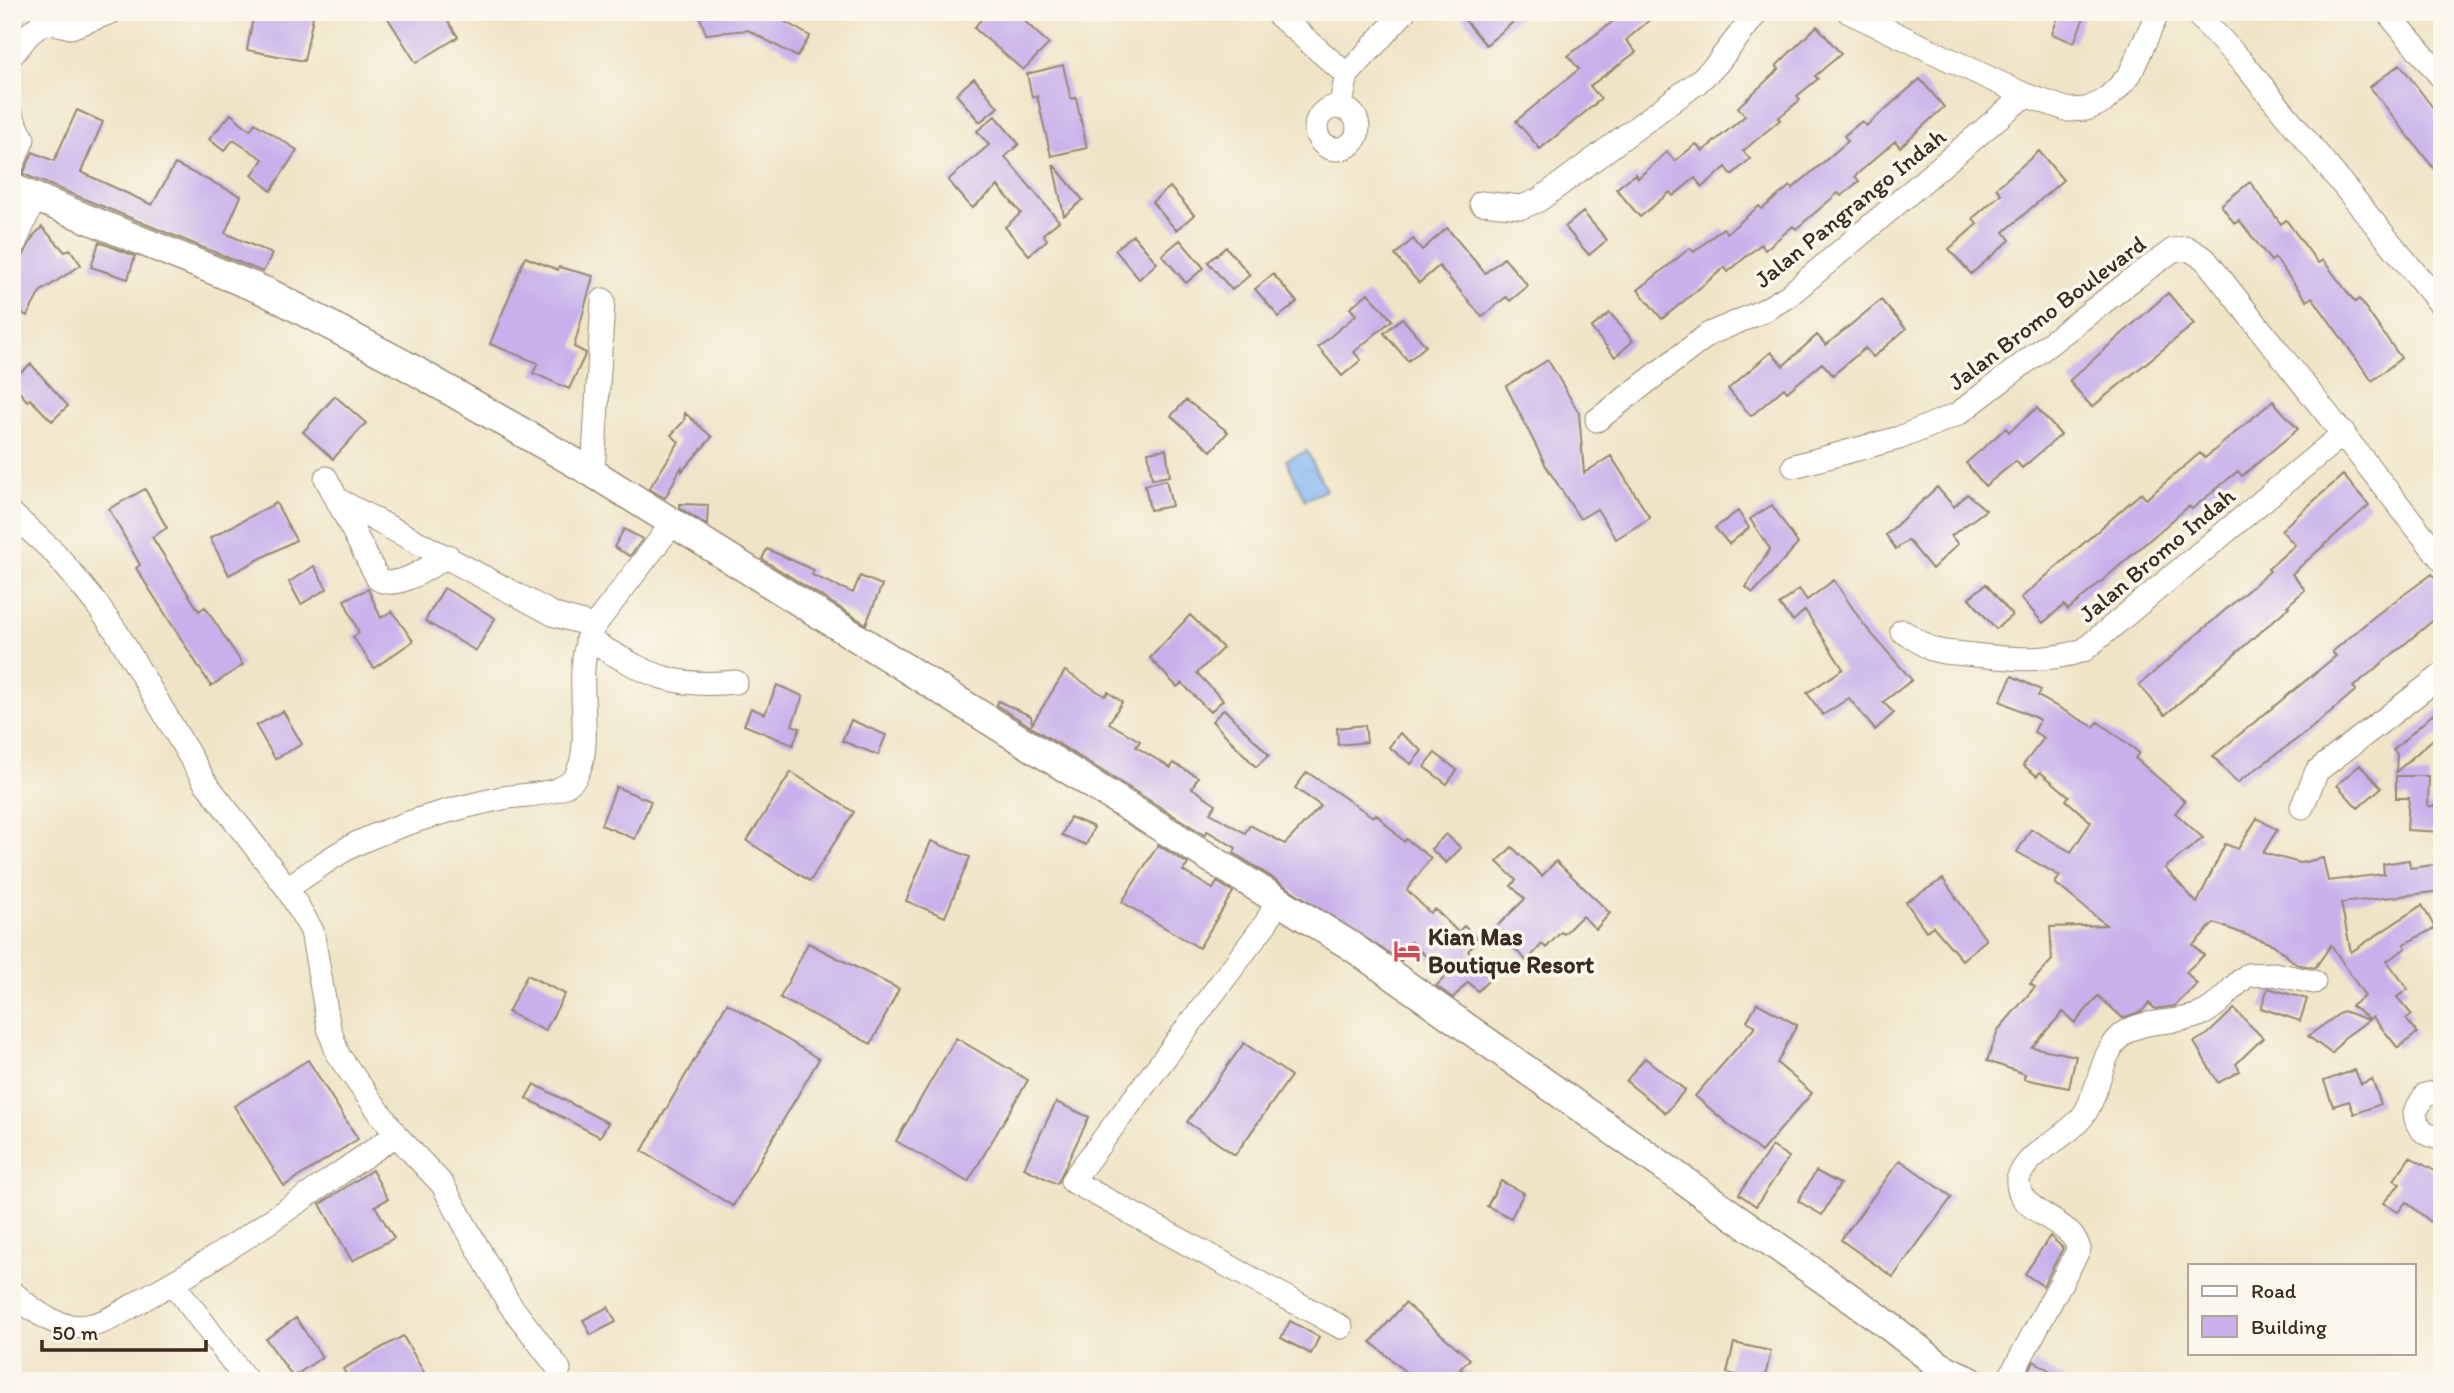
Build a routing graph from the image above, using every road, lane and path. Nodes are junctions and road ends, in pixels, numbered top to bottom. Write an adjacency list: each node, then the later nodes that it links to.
1 (111, 12): 9 (street)
2 (1275, 12): 11 (street)
3 (1404, 12): 11 (street)
4 (1757, 12): 18 (street)
5 (1849, 12): 13 (street)
6 (2158, 12): 13 (street)
7 (2195, 12): 21 (street)
8 (2387, 12): 12 (street)
9 (52, 17): 10 (street)
10 (12, 55)
11 (1347, 75): 14 (street)
12 (2442, 78)
13 (2025, 95): 22 (street, Jalan Pangrango Indah)
14 (1340, 108)
15 (12, 117): 16 (street)
16 (12, 166)
17 (24, 193): 19 (street); 25 (street)
18 (1481, 204)
19 (12, 249)
20 (603, 300): 25 (street)
21 (2442, 306)
22 (1597, 420)
23 (2344, 433): 24 (street, Jalan Bromo Boulevard); 31 (street, Jalan Bromo Boulevard); 32 (street, Jalan Bromo Indah)
24 (1794, 466)
25 (593, 473): 29 (street)
26 (326, 478): 27 (street)
27 (338, 500): 30 (street); 30 (street)
28 (12, 514): 37 (street)
29 (673, 523): 33 (street); 38 (street)
30 (448, 556): 33 (street)
31 (2442, 560)
32 (1902, 631)
33 (591, 633): 35 (street); 37 (street)
34 (2442, 675): 36 (street)
35 (736, 682)
36 (2302, 807)
37 (287, 888): 41 (street)
38 (1278, 900): 45 (street); 47 (street)
39 (2314, 982): 50 (street)
40 (2442, 1091): 42 (street)
41 (396, 1135): 43 (street); 46 (street)
42 (2442, 1138)
43 (173, 1283): 44 (street); 48 (street)
44 (12, 1292)
45 (1340, 1327)
46 (559, 1369)
47 (1935, 1374): 49 (street)
48 (247, 1381)
49 (1969, 1381)
50 (2008, 1381)

